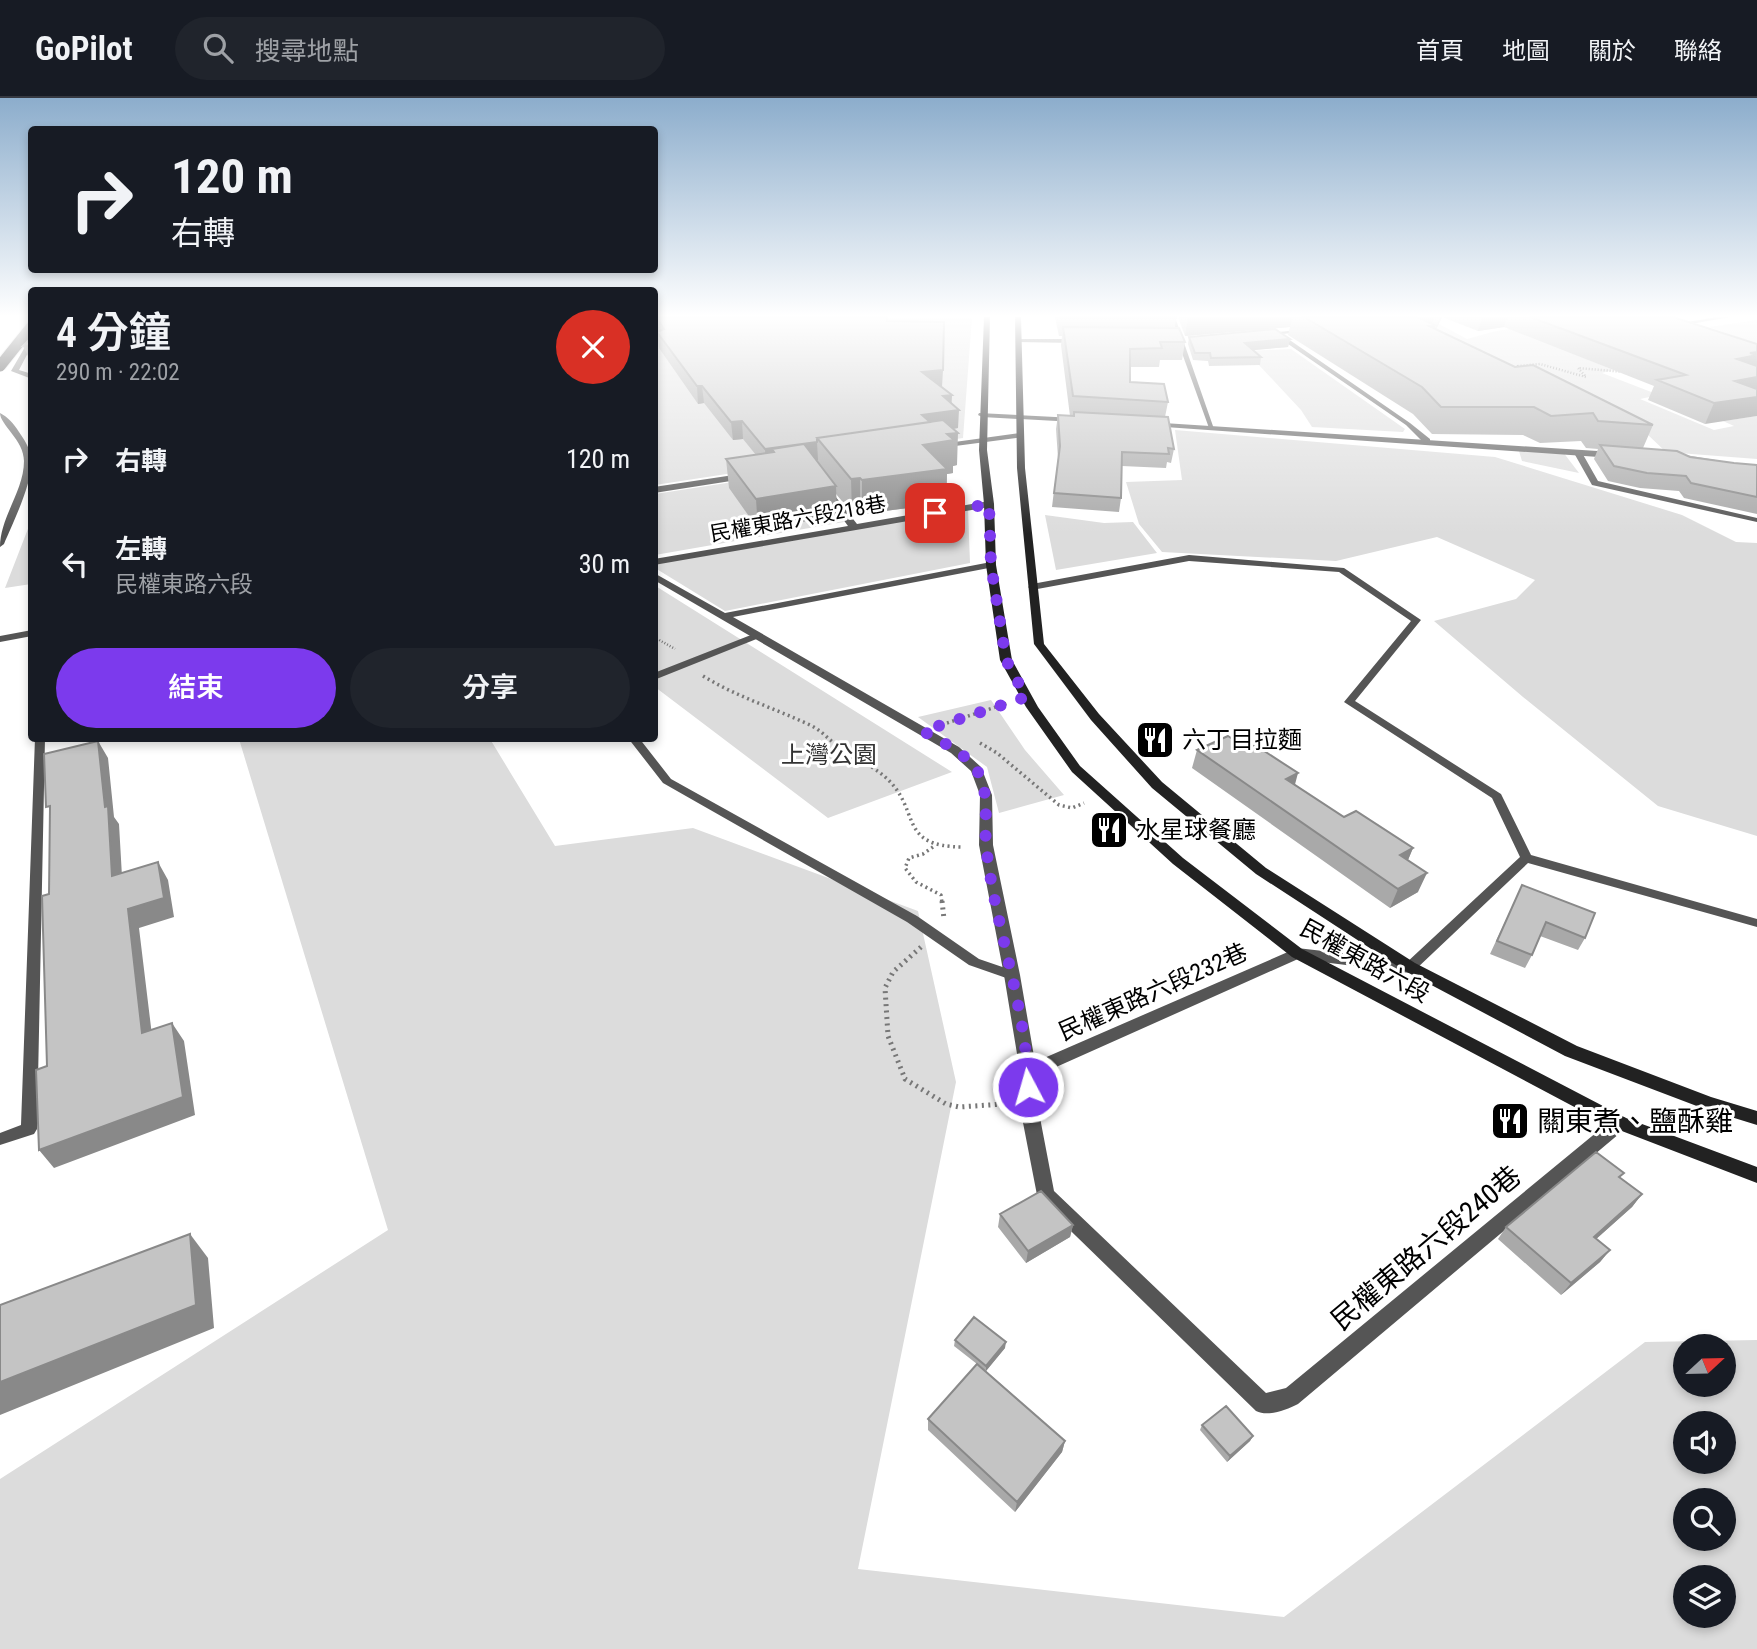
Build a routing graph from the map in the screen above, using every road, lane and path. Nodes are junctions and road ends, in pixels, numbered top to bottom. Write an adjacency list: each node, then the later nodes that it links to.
1 (984, 389): 6 (main road, 民權東路六段)
2 (1019, 389): 7 (main road, 民權東路六段)
3 (1198, 389): 10 (lane)
4 (1358, 389): 13 (lane)
5 (0, 415): 23 (lane)
6 (982, 415): 7 (street); 12 (main road, 民權東路六段)
7 (1020, 417): 8 (street); 11 (main road, 民權東路六段)
8 (1088, 421)
9 (1144, 424): 10 (street)
10 (1212, 428): 13 (street)
11 (1020, 435): 12 (street); 27 (main road, 民權東路六段)
12 (982, 440): 14 (street); 20 (main road, 民權東路六段)
13 (1427, 441): 15 (street)
14 (929, 448)
15 (1578, 453): 16 (street); 21 (lane)
16 (1628, 457)
17 (751, 475): 19 (street)
18 (814, 476): 22 (street)
19 (658, 489)
20 (989, 504): 22 (street, 民權東路六段218巷); 25 (main road, 民權東路六段)
21 (1757, 520)
22 (854, 527): 24 (street, 民權東路六段218巷)
23 (0, 544)
24 (658, 561)
25 (991, 565): 28 (street); 35 (main road, 民權東路六段)
26 (658, 578): 28 (street)
27 (1032, 587): 43 (lane); 47 (main road, 民權東路六段)
28 (723, 616): 30 (street)
29 (28, 634): 31 (lane)
30 (756, 636): 33 (lane); 36 (street)
31 (0, 639)
32 (658, 639): 33 (path)
33 (687, 665): 34 (lane); 42 (path)
34 (658, 676)
35 (1026, 697): 36 (path); 40 (main road, 民權東路六段)
36 (923, 731): 41 (street)
37 (971, 740): 40 (path)
38 (40, 742): 53 (lane)
39 (636, 742): 45 (lane)
40 (1106, 796): 46 (main road, 民權東路六段)
41 (986, 845): 42 (path); 48 (street)
42 (933, 847): 45 (path)
43 (1526, 858): 44 (lane); 47 (lane)
44 (1757, 923)
45 (936, 936): 48 (lane); 50 (path)
46 (1297, 953): 47 (street); 49 (street, 民權東路六段232巷); 52 (main road, 民權東路六段)
47 (1410, 967): 51 (main road, 民權東路六段)
48 (1012, 975): 49 (street)
49 (1028, 1072): 50 (street)
50 (1028, 1102): 52 (street, 民權東路六段240巷)
51 (1757, 1118)
52 (1620, 1123): 54 (main road, 民權東路六段)
53 (0, 1139)
54 (1757, 1175)

